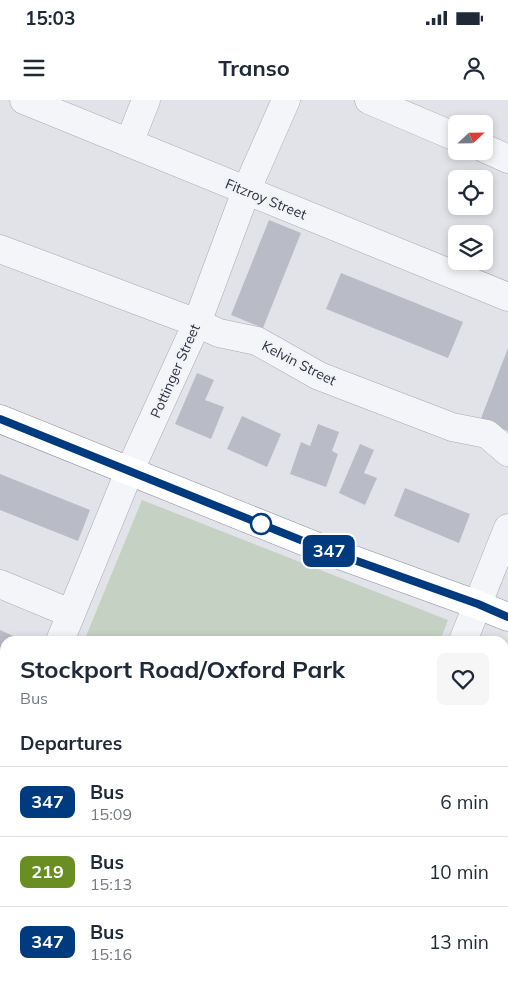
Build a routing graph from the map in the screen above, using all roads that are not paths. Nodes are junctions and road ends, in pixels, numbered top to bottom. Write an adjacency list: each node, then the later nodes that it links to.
1 (24, 100): 6 (street, Fitzroy Street)
2 (146, 100): 6 (street)
3 (286, 100): 9 (street, Pottinger Street)
4 (369, 100): 5 (street)
5 (448, 134)
6 (129, 143): 9 (street, Fitzroy Street)
7 (493, 152): 8 (street)
8 (508, 159)
9 (246, 191): 11 (street, Fitzroy Street); 12 (street, Pottinger Street)
10 (0, 249): 12 (street, Kelvin Street)
11 (508, 297)
12 (197, 323): 14 (street, Kelvin Street); 15 (street, Pottinger Street)
13 (0, 419): 15 (highway)
14 (508, 452)
15 (129, 472): 18 (highway); 19 (street, Pottinger Street)
16 (508, 528): 18 (street)
17 (0, 584): 19 (street)
18 (478, 604): 20 (highway); 22 (street)
19 (70, 613): 21 (street, Pottinger Street)
20 (508, 617)
21 (62, 636)
22 (465, 636)

